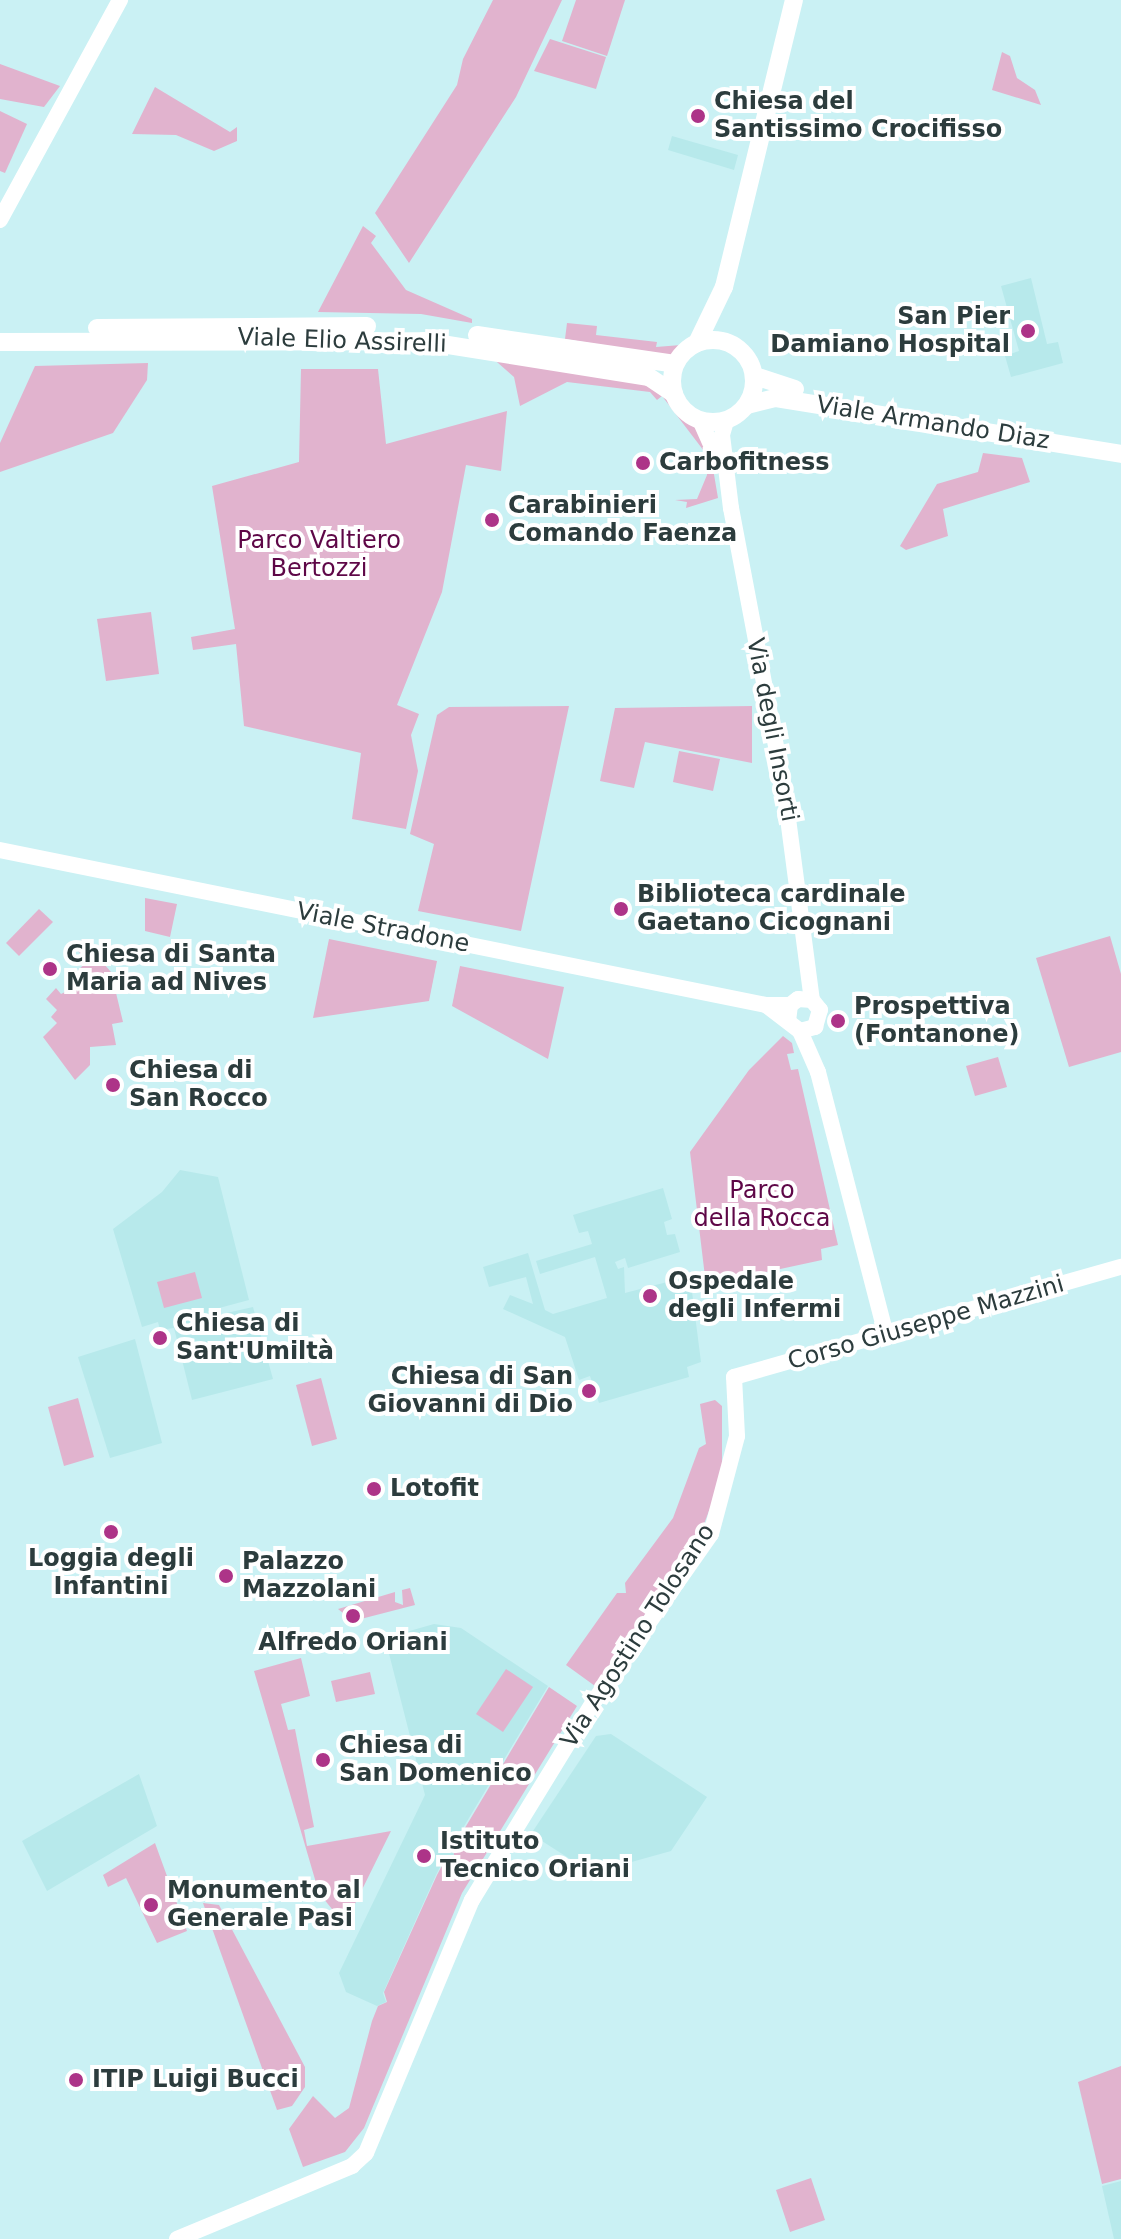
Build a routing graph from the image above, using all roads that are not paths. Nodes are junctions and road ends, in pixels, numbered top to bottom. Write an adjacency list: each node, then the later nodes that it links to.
1 (120, 0): 3 (main road)
2 (794, 0): 4 (main road)
3 (0, 220)
4 (724, 287): 7 (main road); 8 (main road)
5 (0, 330): 9 (main road, Viale Elio Assirelli)
6 (0, 342): 11 (main road, Viale Elio Assirelli)
7 (726, 342): 8 (main road); 10 (main road)
8 (697, 343): 9 (main road)
9 (675, 364): 11 (main road)
10 (755, 376): 12 (main road); 15 (main road, Viale Armando Diaz)
11 (674, 394): 13 (main road)
12 (747, 405): 14 (main road); 15 (main road, Viale Armando Diaz)
13 (700, 420): 14 (main road); 18 (main road, Via degli Insorti)
14 (726, 421): 18 (main road, Via degli Insorti)
15 (1083, 444): 16 (main road, Viale Armando Diaz); 17 (main road, Viale Armando Diaz)
16 (1121, 446)
17 (1121, 454)
18 (728, 487): 20 (main road, Via degli Insorti)
19 (0, 850): 20 (main road, Viale Stradone)
20 (801, 1014): 22 (main road)
21 (1119, 1268): 22 (main road, Corso Giuseppe Mazzini)
22 (886, 1335): 23 (main road, Corso Giuseppe Mazzini)
23 (734, 1377): 24 (main road, Via Agostino Tolosano)
24 (177, 2239)

